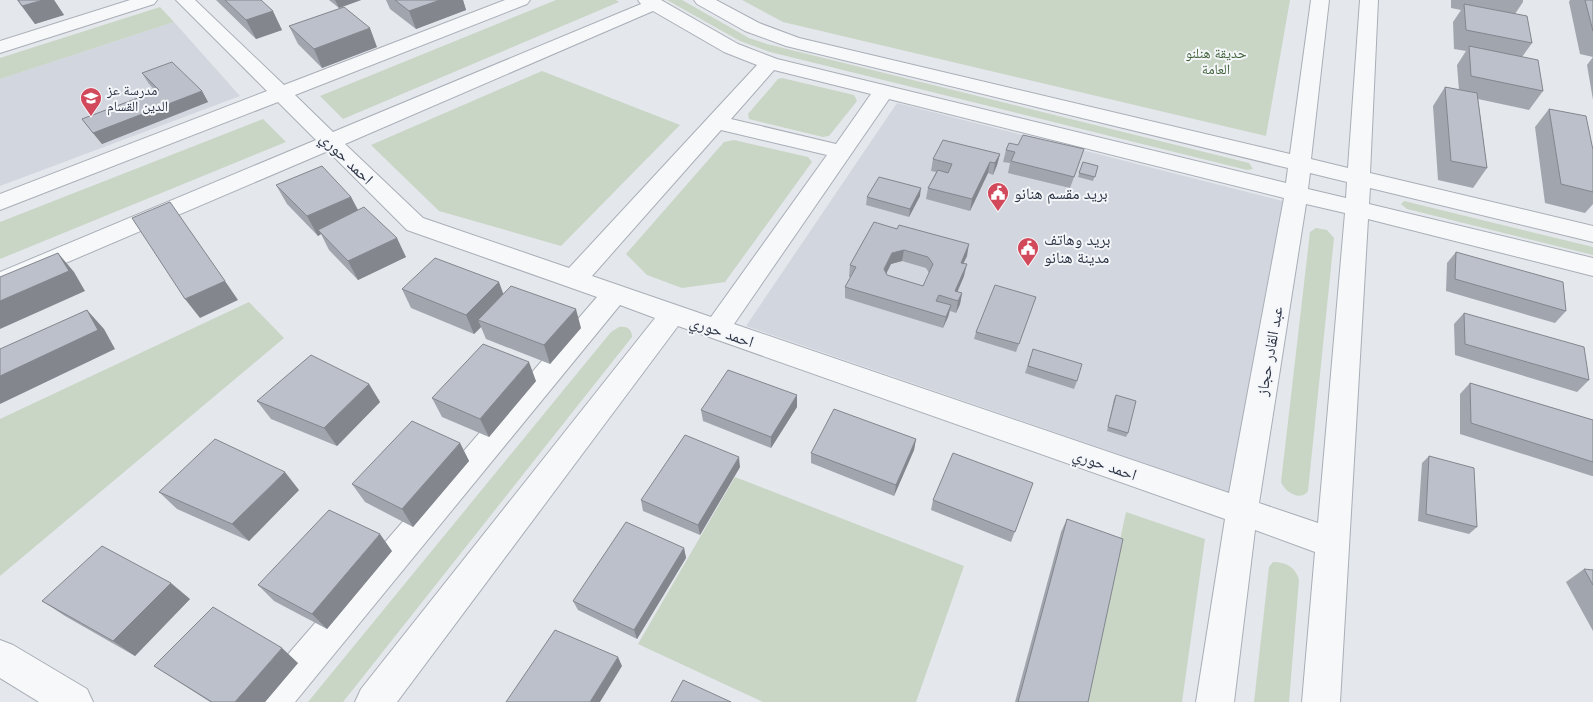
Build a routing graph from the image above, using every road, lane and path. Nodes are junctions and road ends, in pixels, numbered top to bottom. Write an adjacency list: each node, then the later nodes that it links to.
1 (148, 0): 8 (street)
2 (185, 0): 11 (street, احمد حوري)
3 (521, 0): 11 (street)
4 (703, 0): 15 (street)
5 (1320, 0): 15 (street, عبد القادر حجاز)
6 (1369, 0): 16 (street)
7 (651, 2): 9 (street); 13 (street)
8 (0, 47)
9 (770, 63): 10 (street); 12 (street)
10 (884, 91): 14 (street); 17 (street)
11 (281, 93): 13 (street, احمد حوري); 18 (street)
12 (715, 122): 14 (street); 22 (street)
13 (330, 142): 22 (street, احمد حوري); 23 (street)
14 (841, 152): 26 (street)
15 (1300, 164): 16 (street); 17 (street, عبد القادر حجاز)
16 (1359, 178): 19 (street); 20 (street)
17 (1296, 193): 19 (street); 27 (street, عبد القادر حجاز)
18 (0, 202)
19 (1357, 208): 21 (street); 28 (street)
20 (1593, 234)
21 (1593, 267)
22 (574, 279): 24 (street, احمد حوري)
23 (0, 282)
24 (615, 294): 25 (street, احمد حوري); 31 (street)
25 (673, 314): 26 (street, احمد حوري); 32 (street)
26 (716, 329): 27 (street, احمد حوري)
27 (1242, 511): 28 (street, احمد حوري); 33 (street, عبد القادر حجاز)
28 (1333, 543): 34 (street)
29 (0, 658): 30 (street)
30 (74, 702)
31 (271, 702)
32 (374, 702)
33 (1215, 702)
34 (1322, 702)

